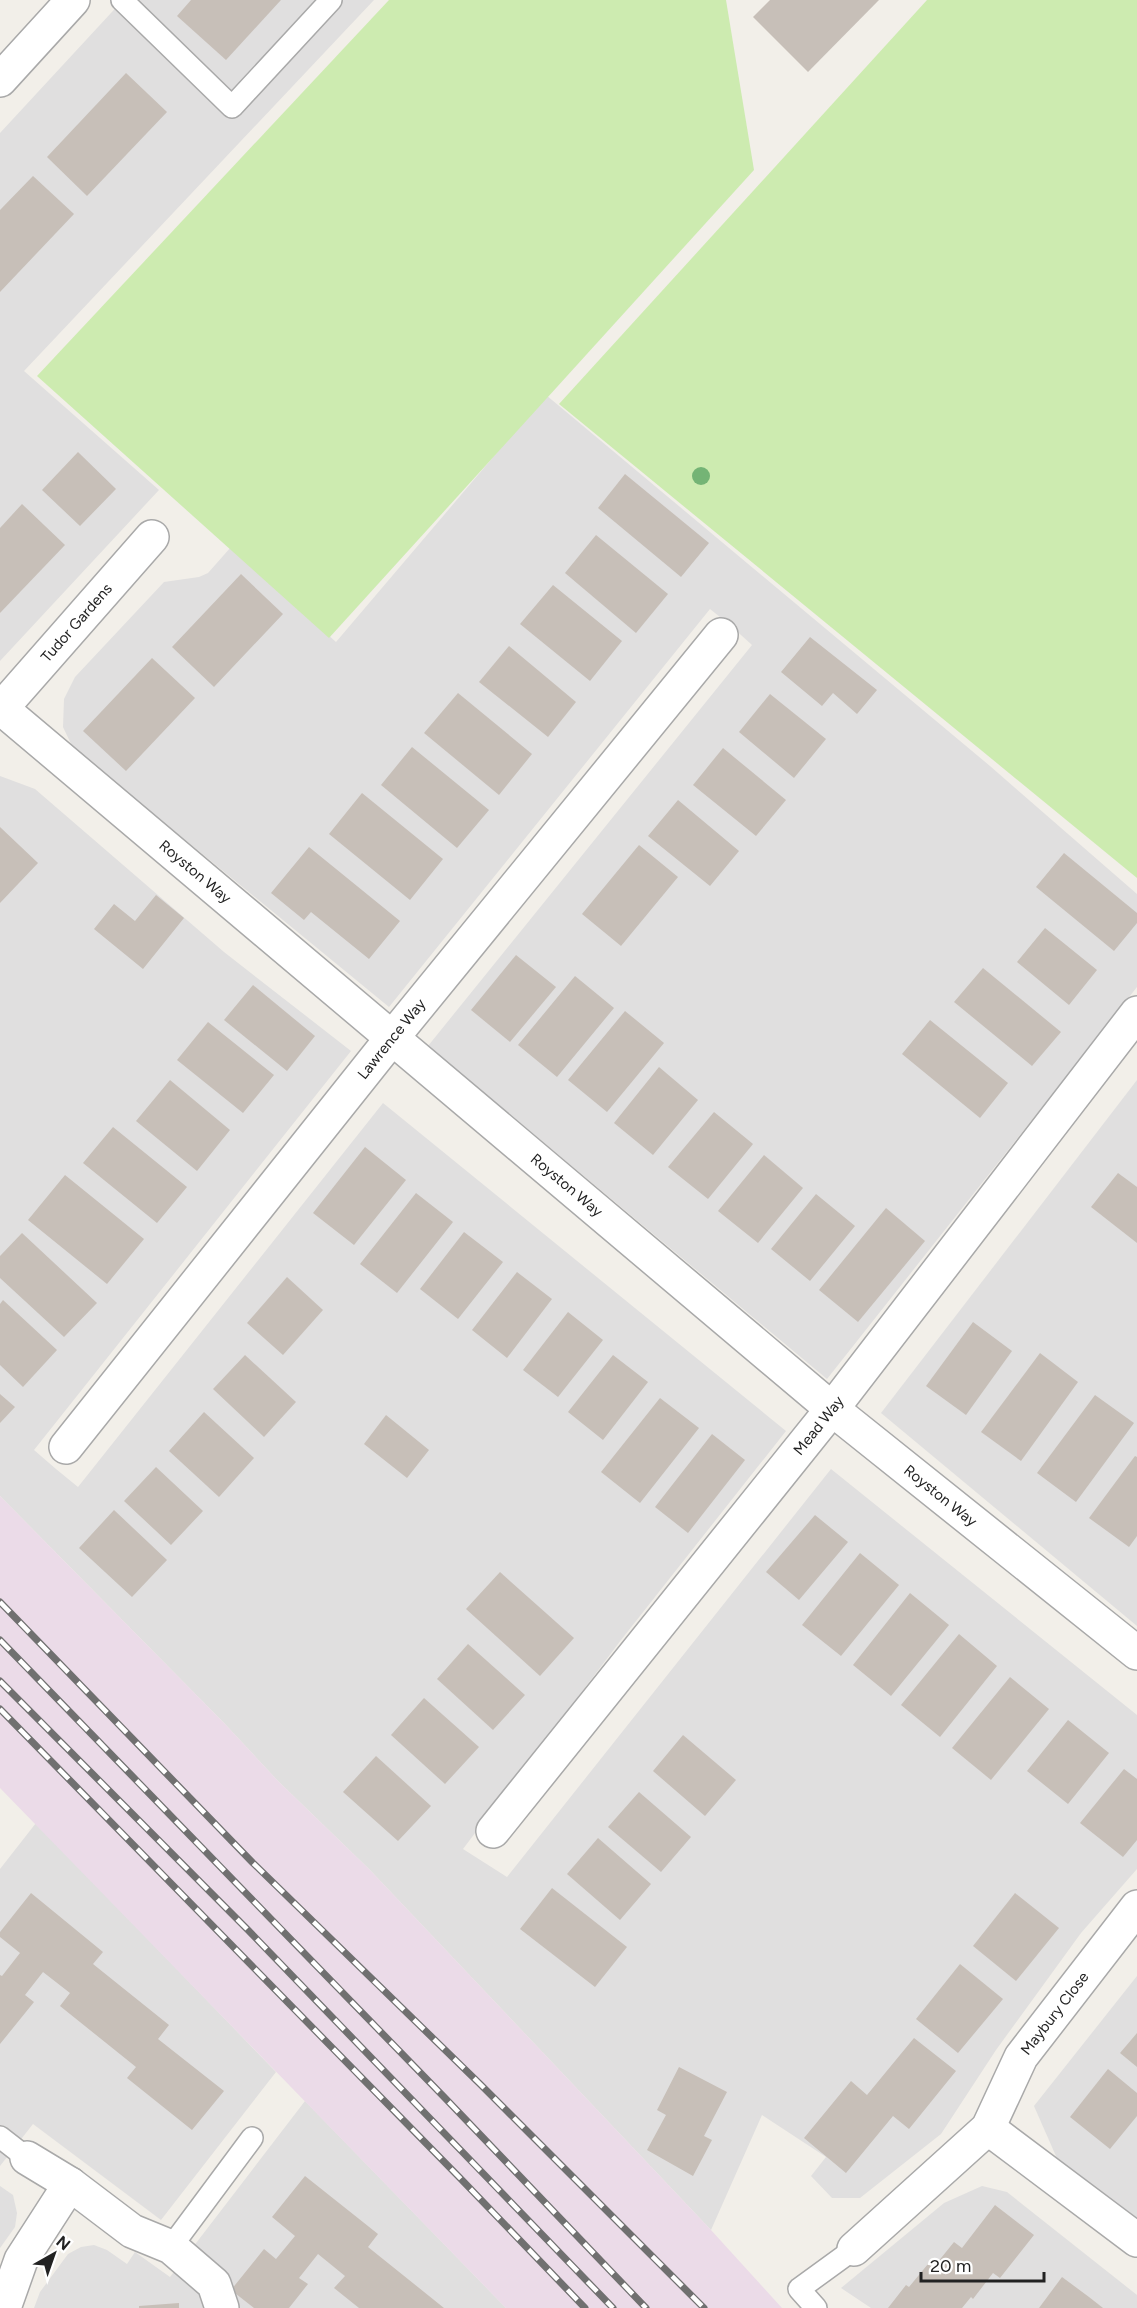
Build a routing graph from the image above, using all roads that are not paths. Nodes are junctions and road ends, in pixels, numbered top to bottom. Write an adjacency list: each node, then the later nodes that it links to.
1 (73, 0): 4 (street)
2 (122, 0): 3 (lane)
3 (331, 0)
4 (0, 80)
5 (152, 537): 7 (street, Tudor Gardens)
6 (721, 635): 9 (street, Lawrence Way)
7 (1, 709): 9 (street, Royston Way)
8 (1137, 1013): 10 (street, Mead Way)
9 (392, 1038): 10 (street, Royston Way); 11 (street, Lawrence Way)
10 (832, 1409): 12 (street, Royston Way); 13 (street, Mead Way)
11 (66, 1447)
12 (1137, 1653)
13 (493, 1831)
14 (1137, 1907): 15 (street, Maybury Close)
15 (988, 2128): 20 (street); 22 (street, Maybury Close)
16 (0, 2137): 18 (lane)
17 (252, 2138): 21 (lane)
18 (27, 2158): 19 (street)
19 (70, 2184): 21 (street); 23 (street)
20 (1137, 2240)
21 (171, 2247): 24 (street)
22 (854, 2249): 25 (lane)
23 (4, 2308)
24 (222, 2308)
25 (816, 2308)

